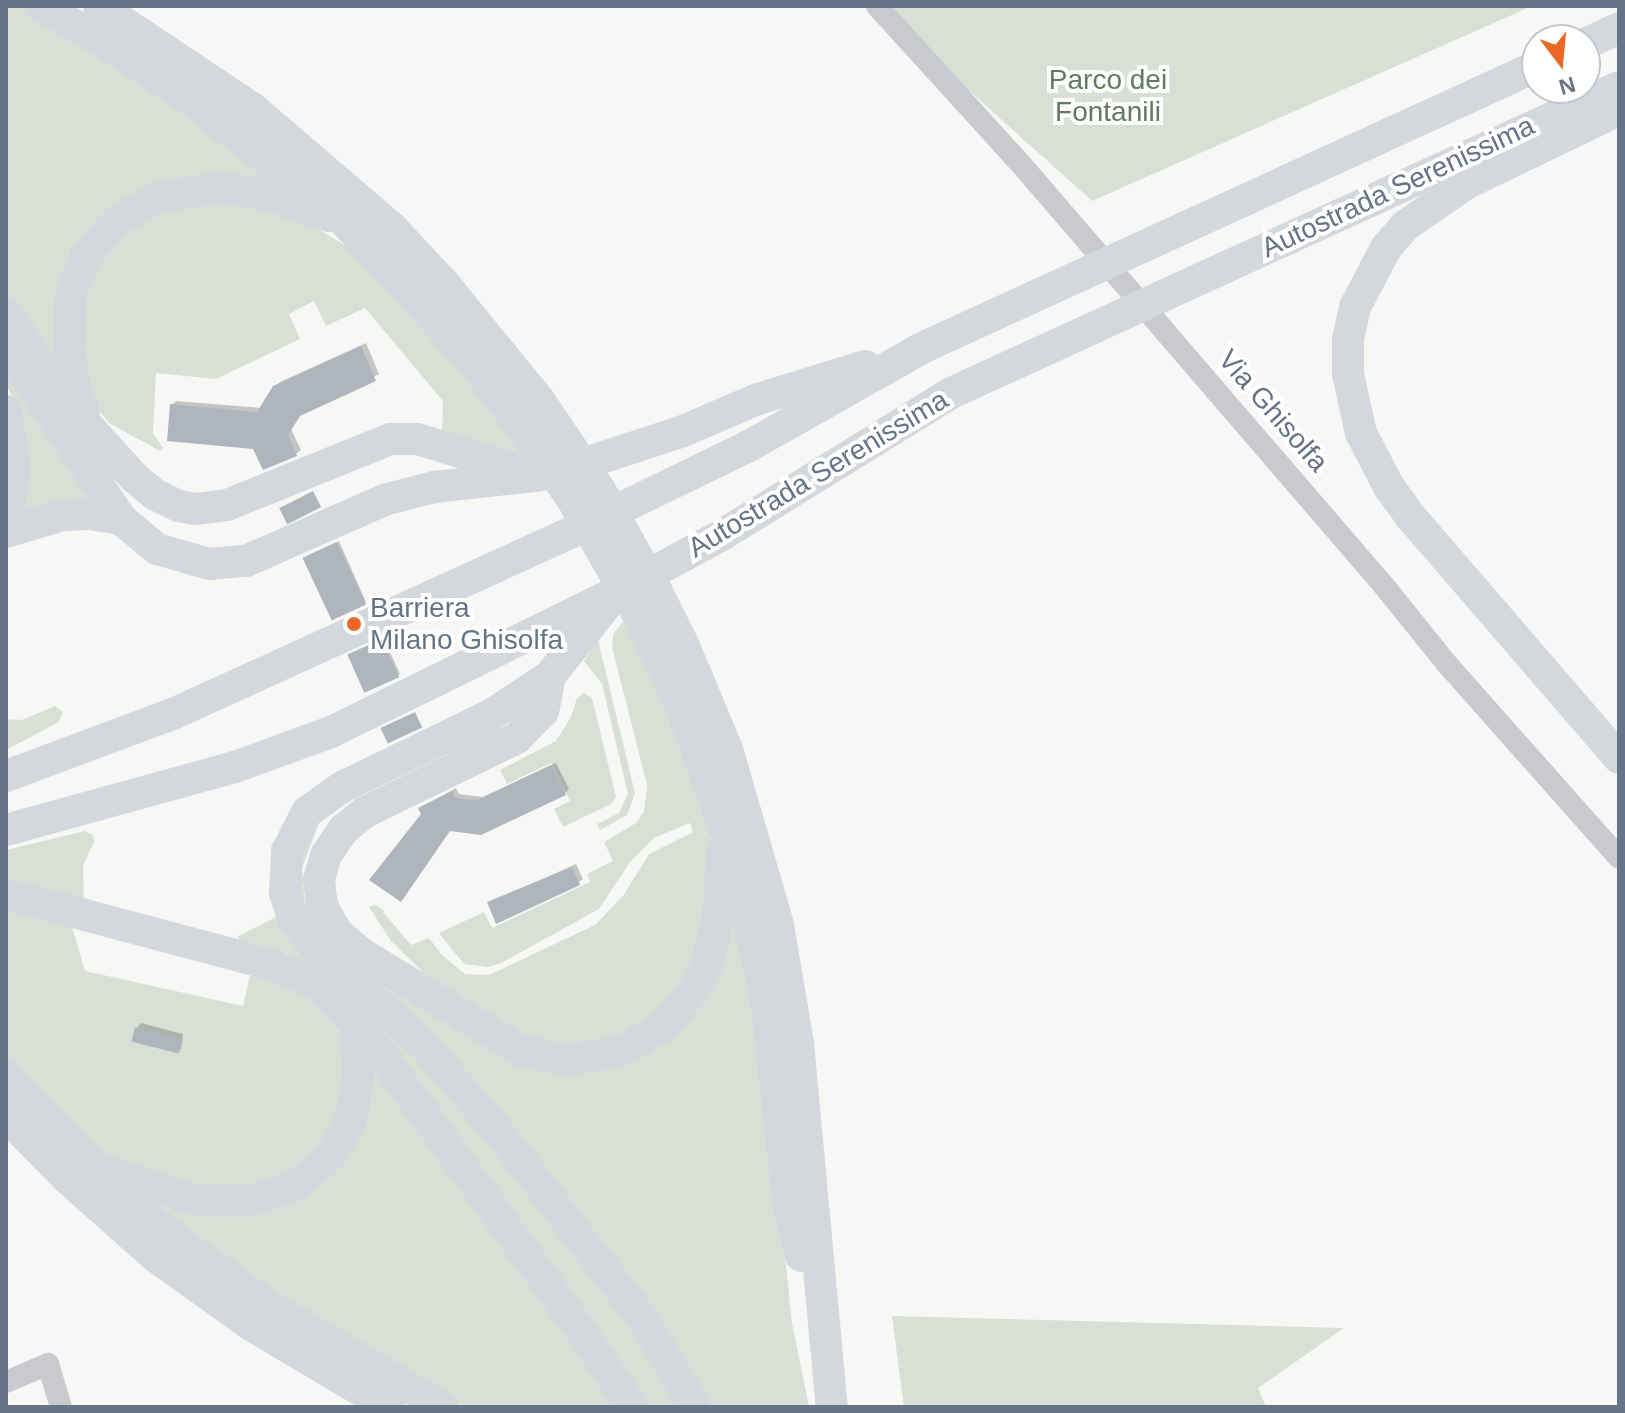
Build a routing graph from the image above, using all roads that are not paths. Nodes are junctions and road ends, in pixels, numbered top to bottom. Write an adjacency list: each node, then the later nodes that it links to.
1 (40, 6): 7 (highway)
2 (99, 6): 11 (highway)
3 (877, 6): 25 (street, Via Ghisolfa)
4 (1521, 73): 10 (highway, Autostrada Serenissima)
5 (1619, 87): 18 (highway, Autostrada Serenissima)
6 (1619, 110): 21 (highway)
7 (345, 222): 11 (highway); 13 (highway)
8 (6, 312): 13 (highway)
9 (6, 347): 15 (highway)
10 (922, 348): 14 (highway); 22 (highway, Autostrada Serenissima)
11 (528, 409): 19 (highway)
12 (6, 413): 16 (highway)
13 (89, 424): 14 (highway)
14 (536, 476): 15 (highway)
15 (121, 519): 17 (highway)
16 (6, 522)
17 (6, 532)
18 (615, 593): 20 (highway); 24 (highway, Autostrada Serenissima)
19 (671, 651): 23 (highway); 31 (highway)
20 (550, 676): 23 (highway); 37 (highway)
21 (1619, 758)
22 (6, 776)
23 (717, 803): 31 (highway)
24 (6, 830)
25 (1619, 858)
26 (6, 894): 27 (highway)
27 (356, 1028): 30 (highway); 36 (highway)
28 (6, 1075): 30 (highway)
29 (6, 1116): 34 (highway)
30 (88, 1160): 35 (highway)
31 (826, 1365): 38 (highway)
32 (6, 1382): 33 (street)
33 (61, 1407)
34 (389, 1407)
35 (443, 1407)
36 (632, 1407)
37 (695, 1407)
38 (832, 1407)

